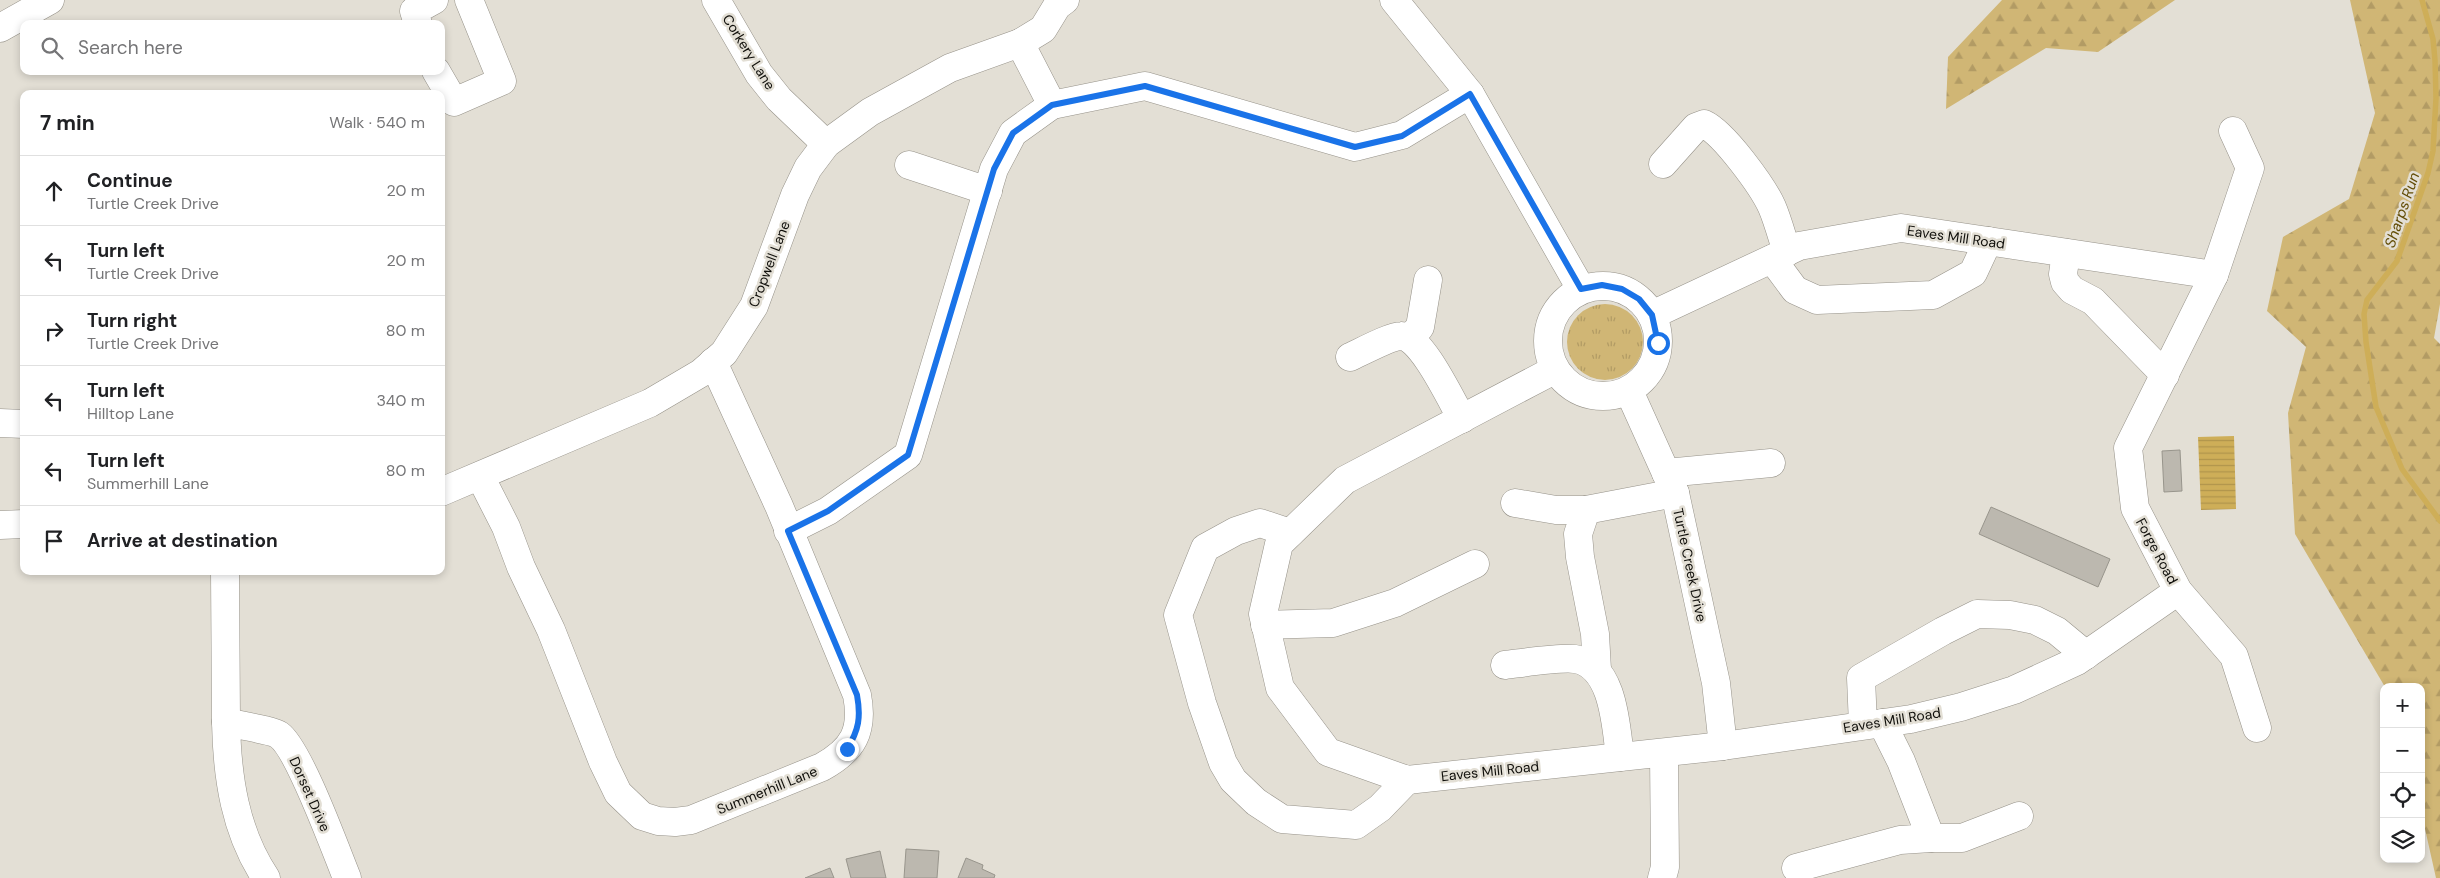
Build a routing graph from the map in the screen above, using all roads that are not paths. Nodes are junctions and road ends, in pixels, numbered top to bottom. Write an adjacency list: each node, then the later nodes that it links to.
1 (50, 0): 8 (street)
2 (434, 0): 7 (street)
3 (469, 0): 10 (street)
4 (716, 0): 14 (street, Corkery Lane)
5 (1065, 0): 9 (street, Cropwell Lane)
6 (1394, 0): 11 (street)
7 (417, 20)
8 (0, 28)
9 (1020, 43): 12 (street); 14 (street, Cropwell Lane)
10 (438, 75)
11 (1470, 94): 12 (street); 23 (street)
12 (1052, 105): 17 (street)
13 (2233, 131): 21 (street, Forge Road)
14 (826, 144): 27 (street, Cropwell Lane)
15 (1663, 164): 20 (street)
16 (909, 165): 17 (street)
17 (988, 191): 42 (street)
18 (1988, 241): 19 (street, Eaves Mill Road); 20 (street, Eaves Mill Road); 20 (street)
19 (2066, 253): 21 (street, Eaves Mill Road); 29 (street)
20 (1779, 255): 24 (street, Eaves Mill Road)
21 (2218, 263): 29 (street, Forge Road)
22 (1428, 280): 25 (street)
23 (1581, 289): 24 (street); 28 (street)
24 (1652, 315): 30 (street)
25 (1410, 338): 26 (street); 31 (street)
26 (1350, 357)
27 (713, 362): 35 (street, Cropwell Lane); 42 (street, Summerhill Lane)
28 (1554, 370): 30 (street); 31 (street, Eaves Mill Road)
29 (2165, 375): 46 (street, Forge Road)
30 (1630, 391): 36 (street, Turtle Creek Drive)
31 (1462, 419): 43 (street, Eaves Mill Road)
32 (0, 423): 33 (street)
33 (20, 424)
34 (1771, 463): 36 (street)
35 (480, 476): 37 (street, Cropwell Lane); 42 (street, Summerhill Lane)
36 (1670, 483): 39 (street); 54 (street, Turtle Creek Drive)
37 (445, 490)
38 (1515, 502): 39 (street)
39 (1586, 510): 50 (street)
40 (20, 524): 41 (street)
41 (0, 525)
42 (788, 531)
43 (1290, 533): 47 (street, Eaves Mill Road); 57 (street)
44 (1475, 564): 47 (street)
45 (226, 575): 51 (street)
46 (2178, 591): 48 (street, Eaves Mill Road); 53 (street, Forge Road)
47 (1265, 626): 57 (street, Eaves Mill Road)
48 (2086, 655): 52 (street, Eaves Mill Road); 52 (street)
49 (1505, 665): 50 (street)
50 (1598, 670): 56 (street)
51 (226, 722): 61 (street); 62 (street, Dorset Drive)
52 (1872, 724): 54 (street, Eaves Mill Road); 59 (street)
53 (2257, 728)
54 (1723, 746): 55 (street, Eaves Mill Road)
55 (1664, 753): 56 (street, Eaves Mill Road); 63 (street)
56 (1620, 757): 57 (street, Eaves Mill Road)
57 (1407, 780)
58 (2019, 816): 59 (street)
59 (1931, 838): 60 (street)
60 (1796, 868)
61 (266, 878)
62 (347, 878)
63 (1662, 878)

